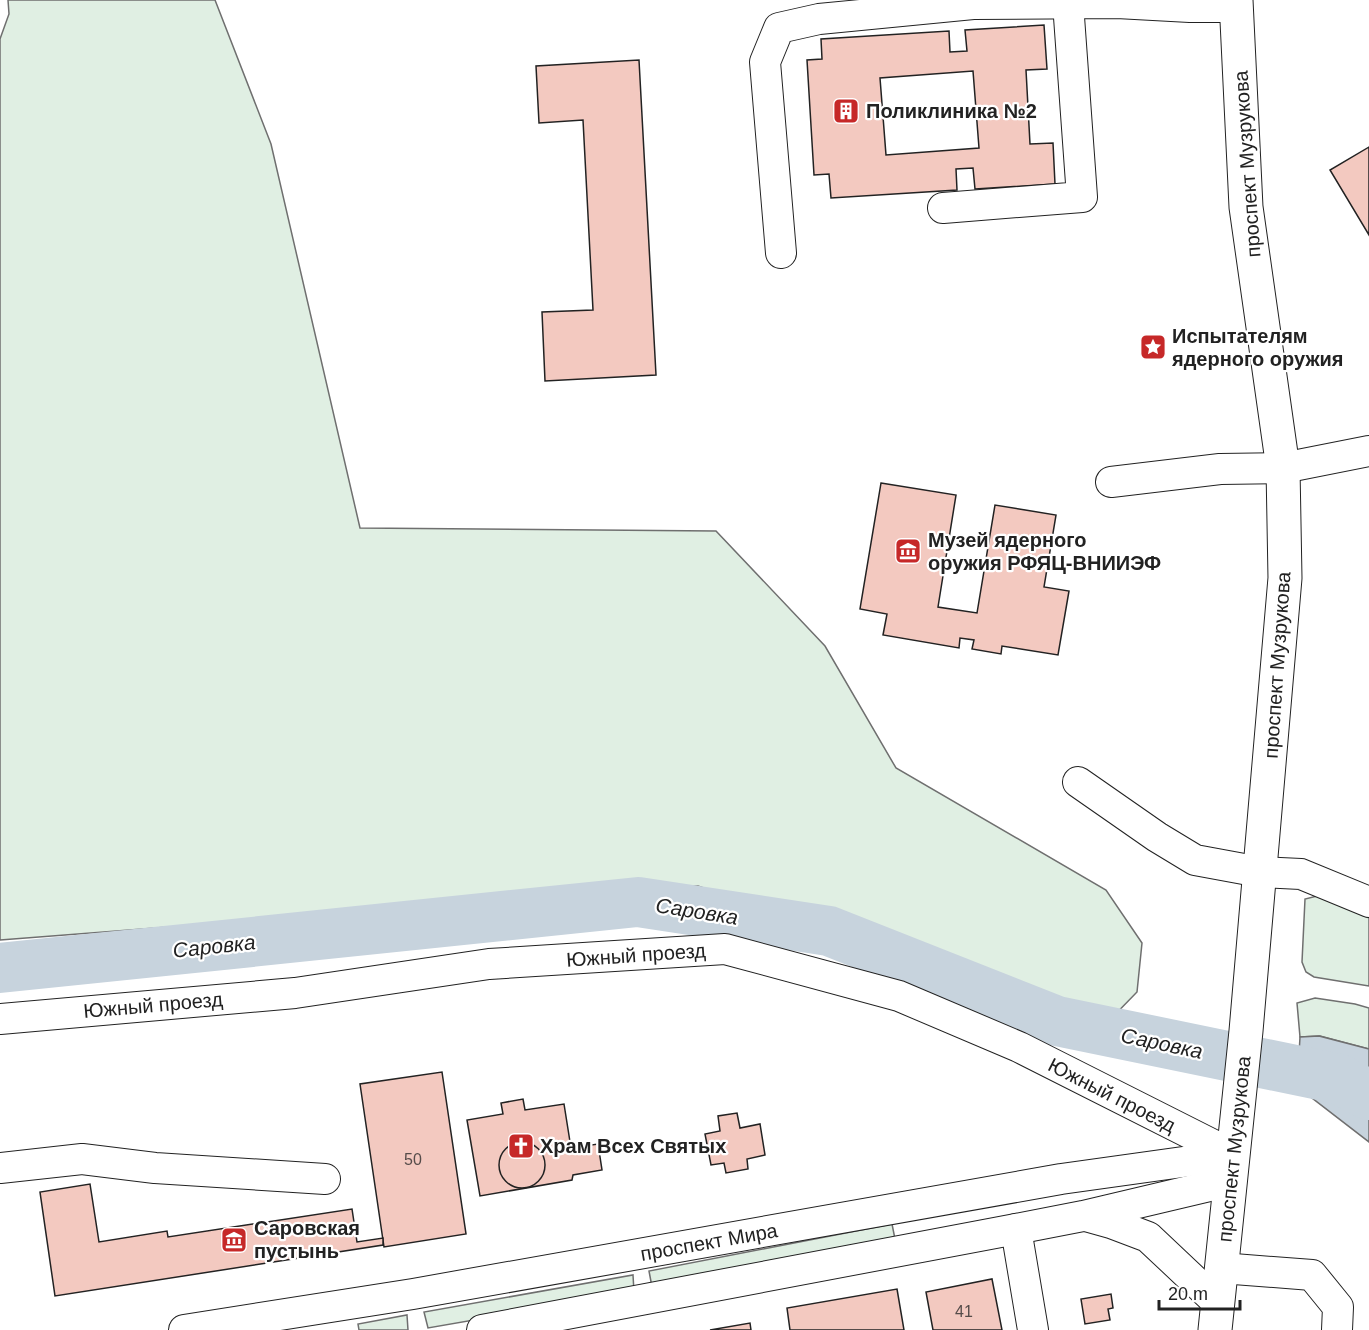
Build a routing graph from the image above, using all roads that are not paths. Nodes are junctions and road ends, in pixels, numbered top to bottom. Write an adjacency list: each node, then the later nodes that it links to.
1 (1068, 3): 2 (street); 3 (street); 4 (street)
2 (1236, 3): 6 (main road, проспект Музрукова)
3 (943, 208)
4 (781, 254)
5 (1369, 451): 6 (street)
6 (1283, 468): 7 (street); 9 (main road, проспект Музрукова)
7 (1111, 482)
8 (1078, 782): 9 (street)
9 (1260, 872): 10 (street); 13 (main road, проспект Музрукова)
10 (1369, 902)
11 (0, 1019): 13 (street, Южный проезд)
12 (0, 1168): 14 (street)
13 (1232, 1168): 15 (street); 17 (main road, проспект Музрукова); 19 (street, проспект Мира)
14 (325, 1179)
15 (1083, 1216): 16 (street); 18 (street)
16 (1016, 1229): 21 (street); 22 (street)
17 (1221, 1268): 18 (main road, проспект Музрукова); 23 (street)
18 (1216, 1316)
19 (302, 1321): 20 (street, проспект Мира)
20 (184, 1330)
21 (482, 1330)
22 (1033, 1330)
23 (1337, 1330)

